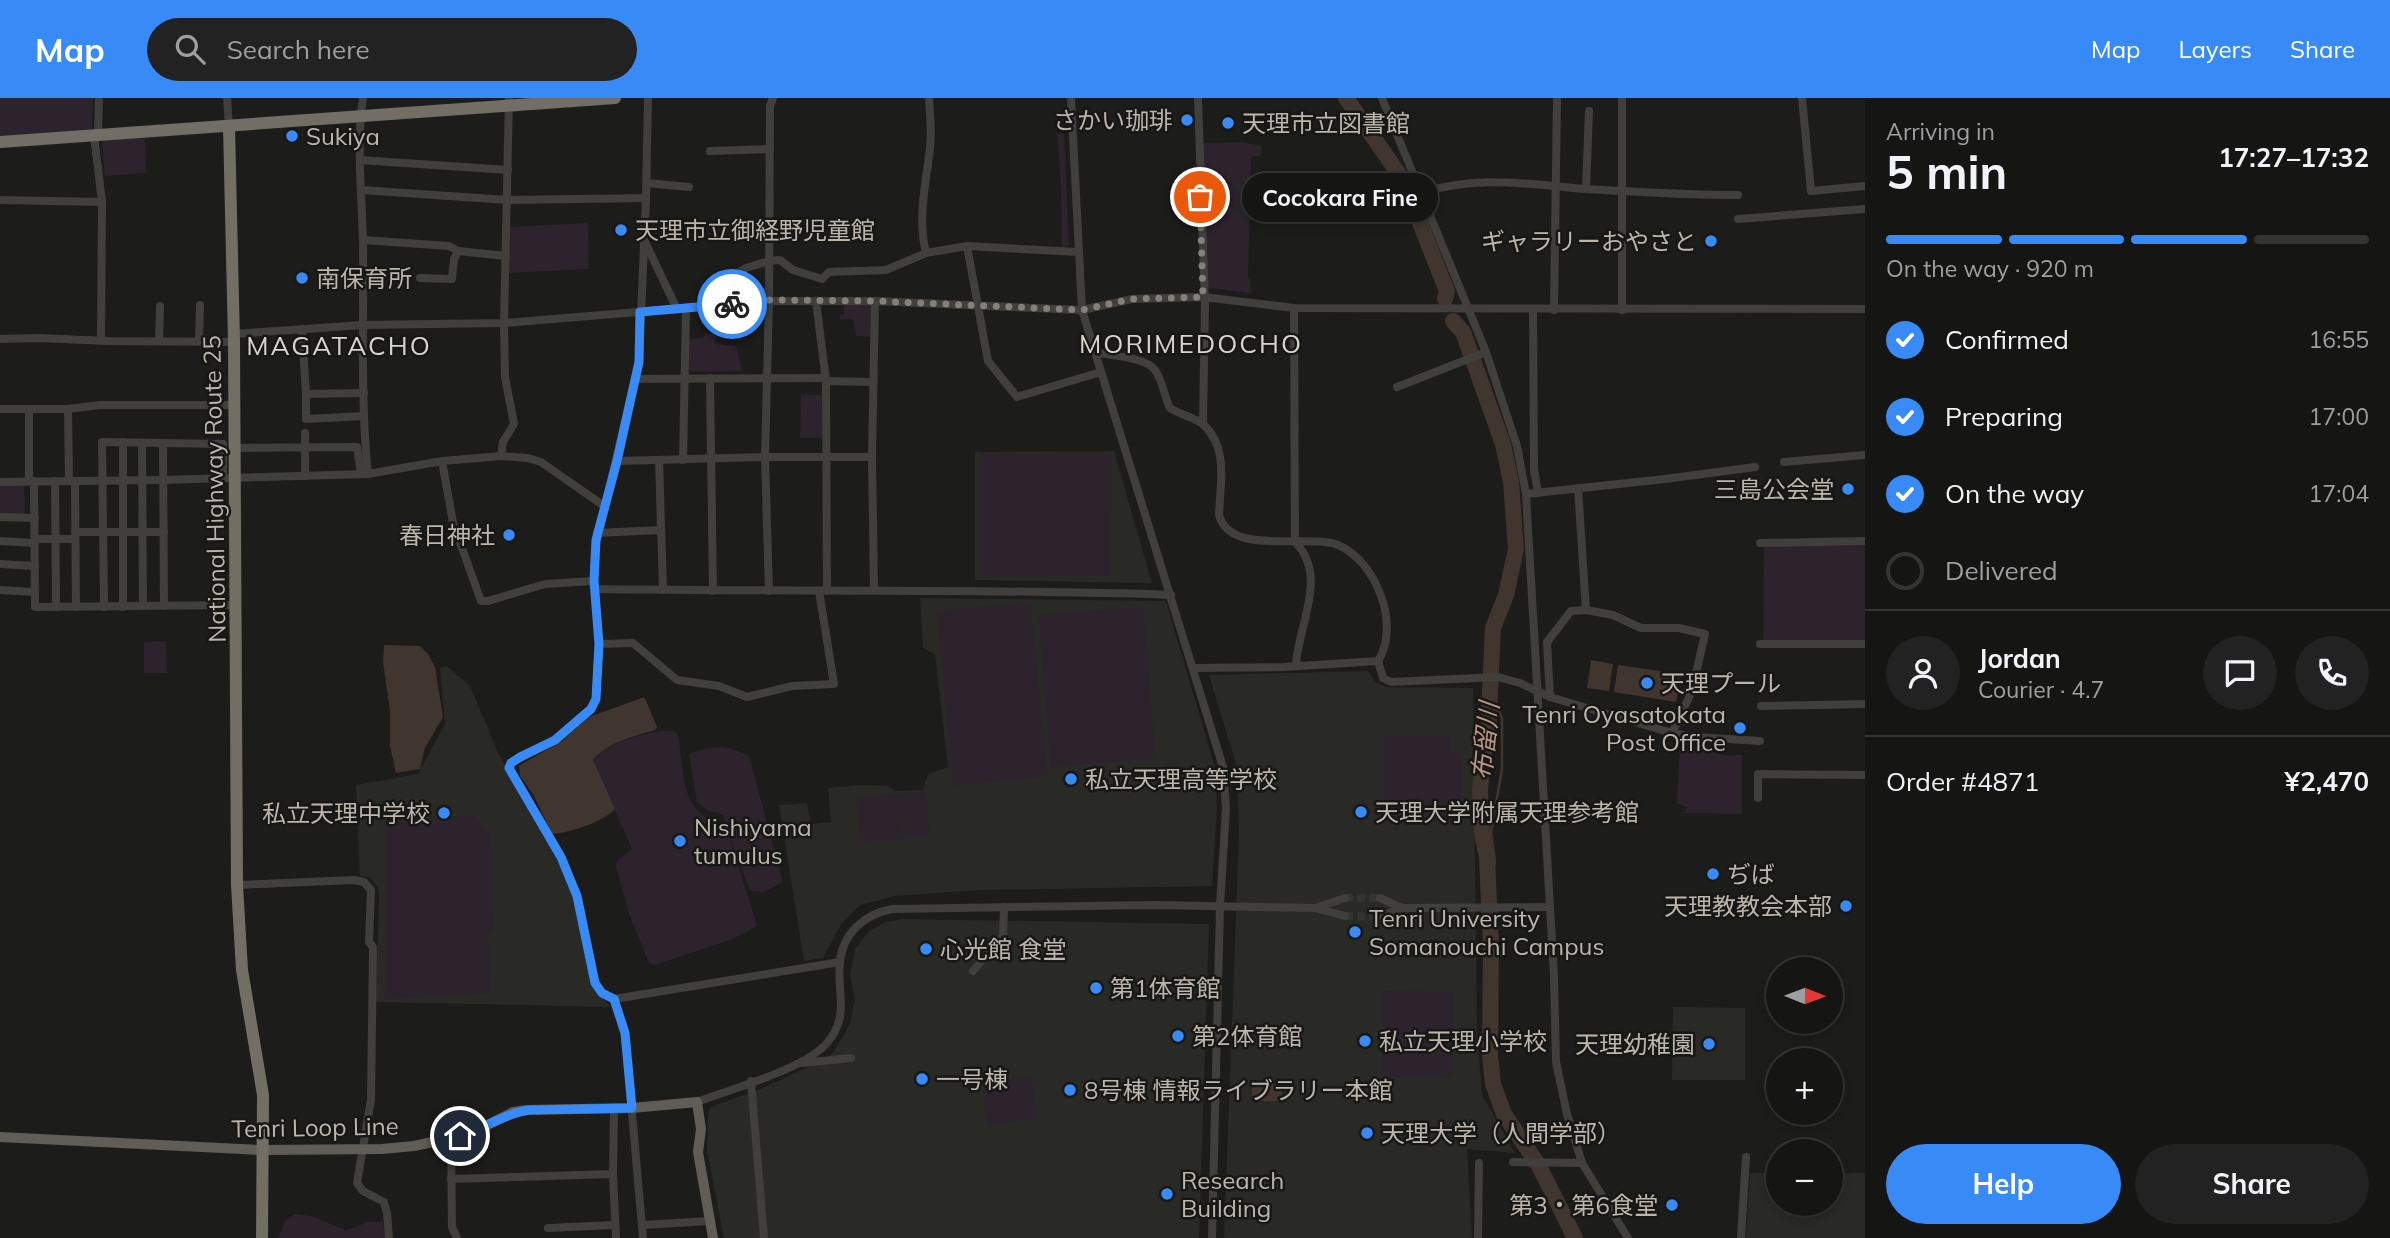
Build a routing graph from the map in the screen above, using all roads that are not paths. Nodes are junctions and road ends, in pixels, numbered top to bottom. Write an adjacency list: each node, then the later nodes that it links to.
1 (99, 98): 18 (street)
2 (227, 98): 17 (street)
3 (363, 98): 16 (street)
4 (615, 98): 14 (highway)
5 (648, 98): 24 (street)
6 (773, 98): 20 (street)
7 (929, 98): 44 (street)
8 (1071, 98): 43 (street)
9 (1198, 98): 48 (street)
10 (1382, 98): 31 (street)
11 (1557, 98): 27 (street)
12 (1622, 98): 30 (street)
13 (1802, 98): 25 (street)
14 (509, 101): 16 (highway); 23 (street)
15 (1589, 111): 28 (street)
16 (360, 117): 17 (highway); 22 (street)
17 (229, 126): 18 (highway); 68 (highway, National Highway Route 25)
18 (96, 135): 19 (highway); 36 (street)
19 (0, 142)
20 (770, 149): 21 (street); 46 (street)
21 (710, 151)
22 (360, 160): 23 (street); 29 (street)
23 (508, 170): 34 (street)
24 (647, 183): 26 (street); 33 (street)
25 (1865, 186)
26 (689, 187)
27 (1557, 187): 28 (street); 31 (street); 62 (street)
28 (1586, 189): 30 (street)
29 (361, 190): 34 (street); 39 (street)
30 (1621, 191): 32 (street); 63 (street)
31 (1421, 193): 58 (street)
32 (1738, 195)
33 (646, 198): 34 (street); 40 (street)
34 (508, 200): 45 (street)
35 (0, 201): 36 (street)
36 (102, 202): 70 (street)
37 (1865, 209): 38 (street)
38 (1738, 219)
39 (363, 240): 42 (street); 66 (street)
40 (644, 240): 56 (street); 64 (street)
41 (967, 246): 43 (street); 44 (street); 55 (street)
42 (458, 251): 45 (street); 47 (street)
43 (1078, 252): 60 (street)
44 (926, 253): 46 (street)
45 (506, 256): 65 (street)
46 (769, 261): 49 (street); 54 (street)
47 (420, 278)
48 (1203, 297): 57 (street); 60 (street); 90 (street)
49 (769, 300): 50 (street); 54 (street); 76 (street)
50 (816, 301): 51 (street); 80 (street)
51 (875, 301): 55 (street); 81 (street)
52 (200, 305): 72 (street)
53 (160, 306): 71 (street)
54 (702, 306): 56 (street)
55 (978, 306): 60 (street); 75 (street)
56 (682, 308): 64 (street); 79 (street)
57 (1294, 308): 58 (street); 136 (street)
58 (1470, 308): 61 (street); 74 (street)
59 (1865, 309): 63 (street)
60 (1082, 310): 73 (street)
61 (1533, 310): 62 (street); 121 (street)
62 (1554, 310): 63 (street)
63 (1622, 310)
64 (640, 312): 65 (street); 78 (street)
65 (504, 323): 66 (street); 98 (street)
66 (363, 325): 67 (street); 83 (street)
67 (303, 330): 68 (street); 84 (street)
68 (234, 338): 72 (street); 85 (highway, National Highway Route 25)
69 (0, 340): 70 (street)
70 (100, 340): 71 (street)
71 (159, 341): 72 (street)
72 (199, 341)
73 (1095, 352): 75 (street); 90 (street)
74 (1481, 353): 82 (street); 122 (street)
75 (1101, 372): 149 (street)
76 (767, 377): 77 (street); 80 (street); 100 (street)
77 (710, 378): 79 (street); 102 (street)
78 (635, 379): 79 (street); 106 (street)
79 (684, 379): 104 (street)
80 (825, 379): 81 (street); 99 (street)
81 (873, 382): 101 (street)
82 (1397, 387)
83 (364, 393): 84 (street); 89 (street)
84 (306, 394): 89 (street)
85 (234, 405): 86 (street); 96 (highway, National Highway Route 25)
86 (68, 408): 88 (street); 115 (street)
87 (0, 409): 88 (street)
88 (29, 409): 113 (street)
89 (364, 416): 109 (street)
90 (1203, 425): 136 (street)
91 (305, 433): 95 (street)
92 (123, 442): 93 (street); 116 (street); 117 (street)
93 (142, 443): 94 (street); 118 (street)
94 (163, 443): 111 (street); 112 (street)
95 (305, 447): 96 (street); 109 (street); 110 (street)
96 (235, 448): 111 (highway, National Highway Route 25)
97 (1865, 455): 107 (street)
98 (501, 456): 105 (street); 123 (street)
99 (826, 456): 100 (street); 101 (street); 147 (street)
100 (765, 457): 102 (street); 146 (street)
101 (873, 457): 142 (street)
102 (709, 459): 104 (street); 145 (street)
103 (659, 460): 104 (street); 106 (street); 126 (street)
104 (683, 460)
105 (442, 461): 109 (street); 141 (street)
106 (617, 461): 123 (street)
107 (1784, 462)
108 (1755, 467): 120 (street)
109 (365, 474): 110 (street)
110 (305, 476): 111 (street)
111 (229, 479): 112 (street); 150 (highway, National Highway Route 25)
112 (163, 480): 118 (street); 128 (street)
113 (32, 481): 114 (street); 119 (street); 125 (street)
114 (55, 481): 115 (street); 133 (street)
115 (72, 481): 116 (street); 132 (street)
116 (102, 481): 117 (street); 129 (street)
117 (123, 481): 118 (street); 130 (street)
118 (142, 481): 127 (street)
119 (0, 482)
120 (1578, 488): 121 (street); 157 (street)
121 (1538, 493): 122 (street)
122 (1526, 494): 164 (street)
123 (604, 506): 131 (street)
124 (0, 517): 125 (street)
125 (35, 518): 135 (street)
126 (661, 530): 131 (street); 144 (street)
127 (143, 532): 128 (street); 130 (street); 151 (street)
128 (164, 532): 152 (street)
129 (102, 533): 130 (street); 132 (street); 155 (street)
130 (123, 533): 156 (street)
131 (597, 533): 141 (street)
132 (75, 536): 133 (street); 154 (street)
133 (56, 539): 135 (street); 153 (street)
134 (0, 541): 135 (street)
135 (35, 541): 140 (street)
136 (1295, 541): 161 (street); 162 (street)
137 (1865, 541): 138 (street)
138 (1760, 542)
139 (0, 564): 140 (street)
140 (35, 566): 148 (street)
141 (595, 585): 144 (street); 158 (street)
142 (874, 589): 147 (street); 149 (street)
143 (0, 590): 148 (street)
144 (663, 590): 145 (street)
145 (713, 591): 146 (street)
146 (769, 591): 147 (street)
147 (823, 591): 158 (street)
148 (35, 592): 153 (street)
149 (1171, 595): 163 (street)
150 (237, 605): 152 (street); 172 (highway, National Highway Route 25)
151 (143, 606): 152 (street); 156 (street)
152 (164, 606)
153 (56, 607): 154 (street)
154 (76, 607): 155 (street)
155 (104, 607): 156 (street)
156 (123, 607)
157 (1586, 610): 165 (street); 168 (street)
158 (599, 644): 184 (street)
159 (1760, 644): 160 (street)
160 (1865, 644)
161 (1378, 661): 162 (street); 164 (street)
162 (1296, 665): 163 (street)
163 (1194, 668): 175 (street)
164 (1536, 691): 165 (street); 177 (street)
165 (1550, 697): 168 (street)
166 (1865, 704): 167 (street)
167 (1762, 706)
168 (1672, 733): 169 (street)
169 (1760, 741)
170 (1865, 775): 171 (street)
171 (1758, 798)
172 (237, 885): 193 (highway, National Highway Route 25); 194 (street)
173 (1345, 898): 178 (street)
174 (1380, 898): 179 (street)
175 (1220, 906): 176 (street); 178 (street); 212 (street)
176 (1003, 907): 182 (street); 183 (street)
177 (1550, 907): 179 (street); 198 (street)
178 (1315, 908): 180 (street)
179 (1402, 908): 181 (street)
180 (1345, 916)
181 (1380, 917)
182 (840, 962): 184 (street); 186 (street)
183 (973, 971)
184 (614, 999): 189 (street)
185 (851, 1058): 186 (street)
186 (795, 1064): 187 (street)
187 (751, 1081): 188 (street); 211 (street)
188 (697, 1102): 189 (main road, Tenri Loop Line); 201 (main road)
189 (632, 1108): 190 (main road, Tenri Loop Line); 203 (street)
190 (614, 1109): 192 (main road, Tenri Loop Line); 199 (street)
191 (0, 1137): 193 (main road, Tenri Loop Line)
192 (451, 1138): 194 (main road, Tenri Loop Line); 200 (street)
193 (261, 1150): 194 (main road, Tenri Loop Line); 205 (highway, National Highway Route 25)
194 (363, 1150): 206 (street)
195 (1746, 1157): 215 (street)
196 (1479, 1163): 213 (street)
197 (1513, 1163): 198 (street)
198 (1582, 1163): 214 (street)
199 (613, 1174): 200 (street); 202 (street)
200 (452, 1179): 207 (street)
201 (709, 1222): 203 (street); 210 (main road)
202 (614, 1225): 204 (street); 208 (street)
203 (643, 1225): 209 (street)
204 (548, 1228)
205 (262, 1238)
206 (389, 1238)
207 (457, 1238)
208 (616, 1238)
209 (643, 1238)
210 (713, 1238)
211 (764, 1238)
212 (1212, 1238)
213 (1478, 1238)
214 (1628, 1238)
215 (1741, 1238)

